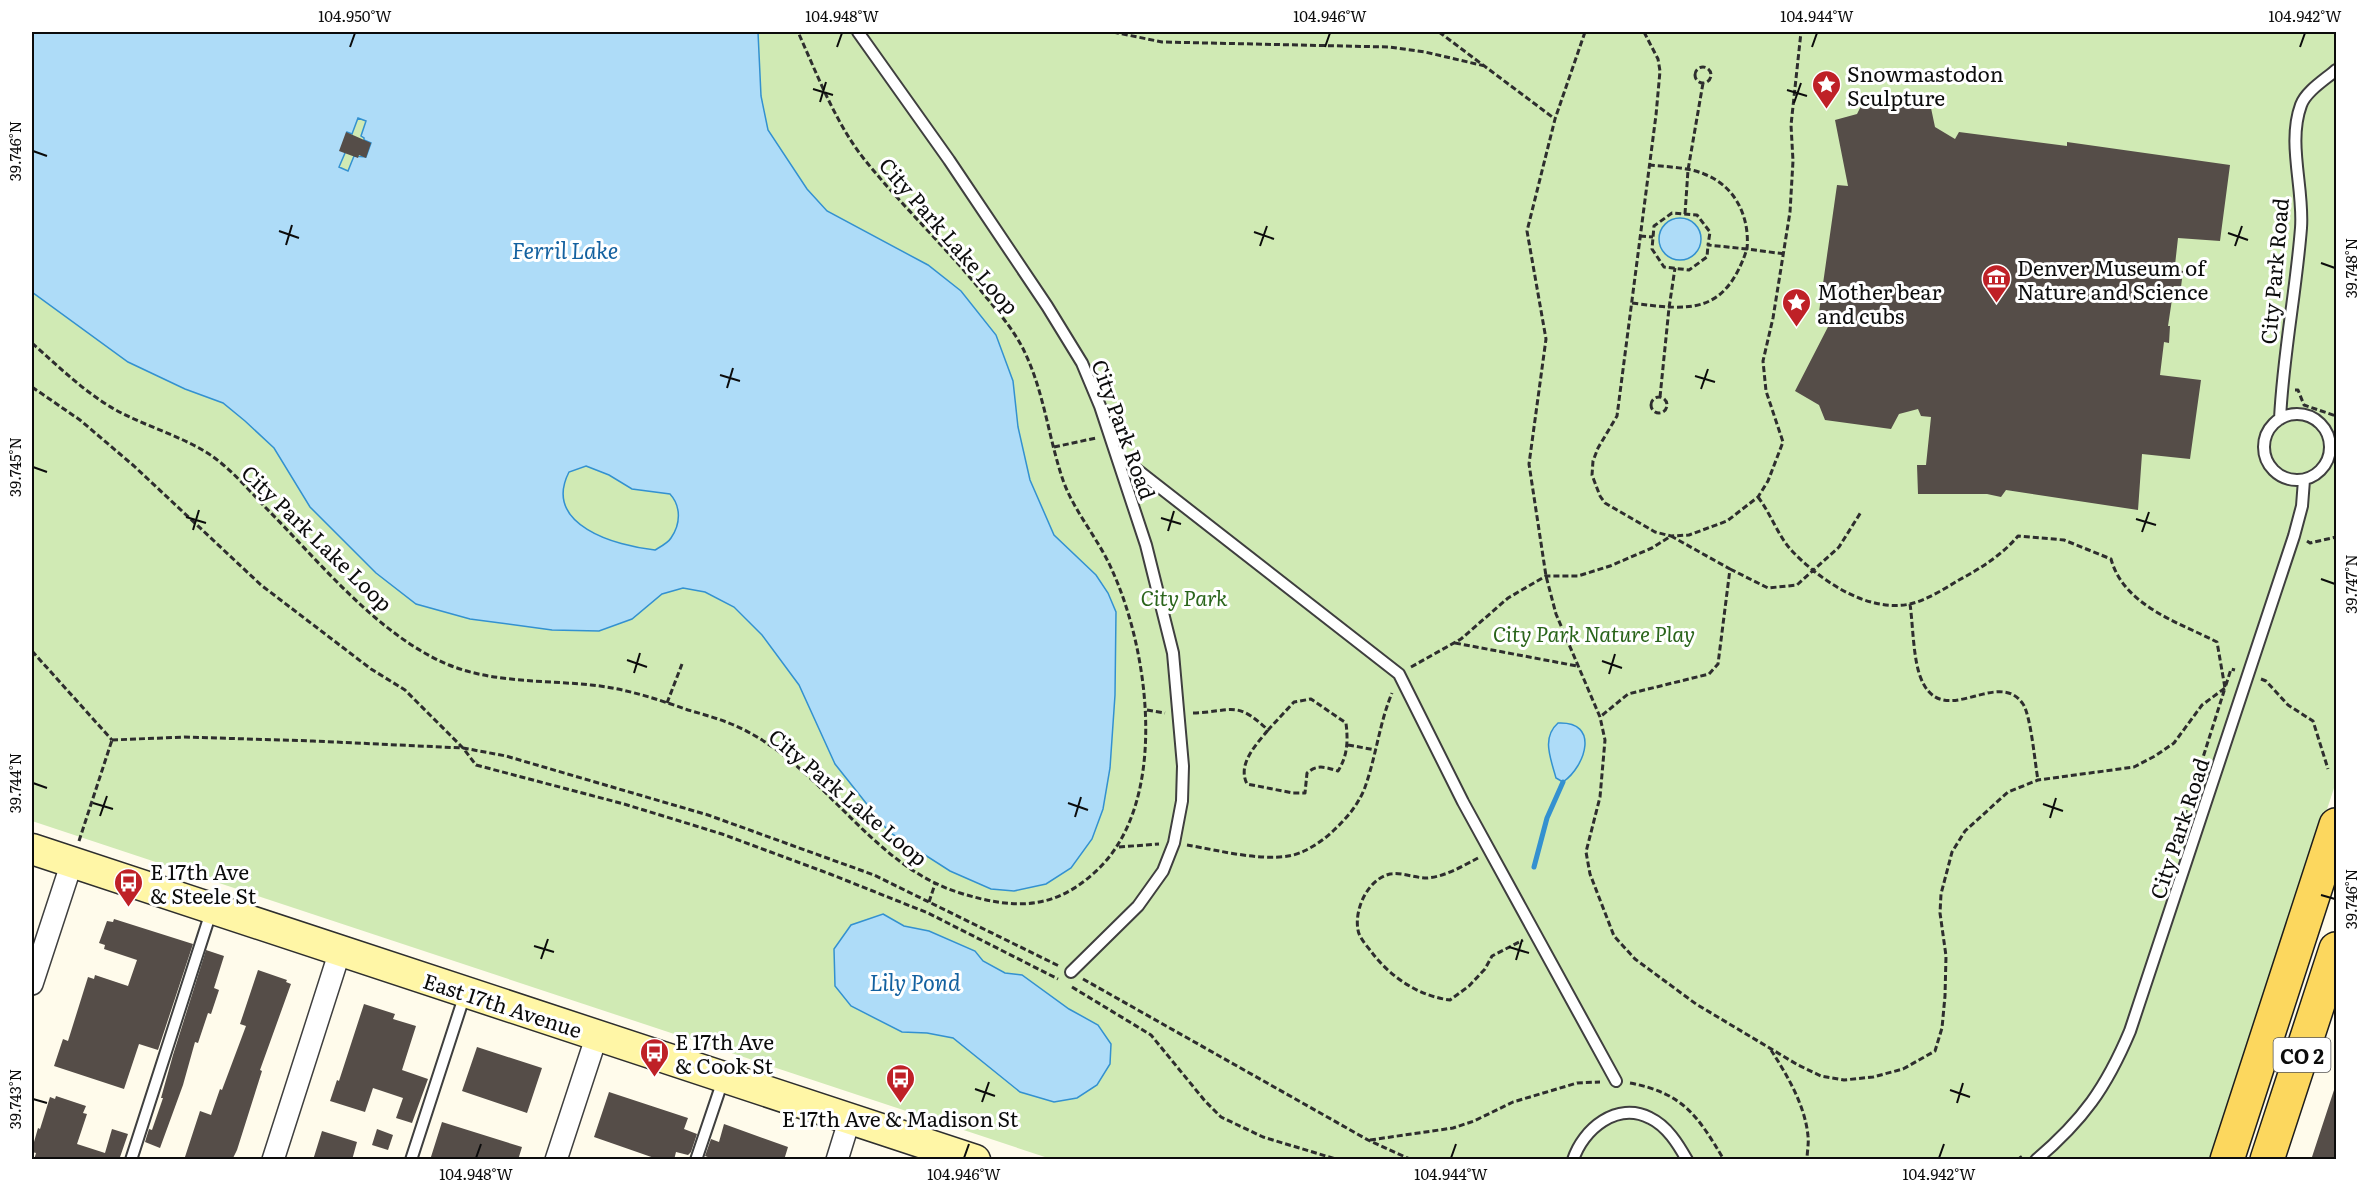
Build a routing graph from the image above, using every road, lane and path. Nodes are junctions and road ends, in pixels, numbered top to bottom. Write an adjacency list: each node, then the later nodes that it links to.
1 (798, 32): 30 (path, City Park Lake Loop)
2 (858, 32): 29 (lane, City Park Road)
3 (1113, 32): 8 (path)
4 (1439, 32): 8 (path)
5 (1585, 32): 11 (path)
6 (1644, 32): 12 (path)
7 (1801, 32): 19 (path)
8 (1485, 66): 11 (path)
9 (2337, 70): 25 (lane, City Park Road)
10 (1703, 83): 10 (path); 13 (path)
11 (1555, 119): 45 (path)
12 (1649, 165): 13 (path); 15 (path)
13 (1688, 170): 14 (path); 18 (path)
14 (1685, 214): 16 (path); 17 (path)
15 (1640, 236): 16 (path); 21 (path)
16 (1653, 237): 20 (path)
17 (1708, 244): 18 (path); 20 (path)
18 (1747, 249): 19 (path); 22 (path)
19 (1785, 254): 34 (path)
20 (1675, 268): 22 (path)
21 (1631, 303): 22 (path); 36 (path)
22 (1669, 308): 26 (path)
23 (32, 343): 48 (path, City Park Lake Loop)
24 (32, 387): 55 (path)
25 (2281, 389): 27 (path); 28 (lane, City Park Road)
26 (1660, 397): 26 (path)
27 (2337, 416)
28 (2280, 419): 32 (lane); 33 (lane)
29 (1110, 435): 30 (path); 31 (lane, City Park Road)
30 (1054, 447): 49 (path, City Park Lake Loop)
31 (1117, 453): 50 (lane, City Park Road); 64 (lane)
32 (2333, 459): 33 (lane)
33 (2304, 480): 37 (lane, City Park Road)
34 (1758, 497): 36 (path); 40 (path)
35 (1861, 512): 40 (path)
36 (1671, 536): 39 (path)
37 (2294, 536): 38 (path); 46 (lane, City Park Road)
38 (2337, 537)
39 (1730, 569): 40 (path); 51 (path)
40 (1814, 569): 41 (path)
41 (1911, 604): 47 (path); 58 (path)
42 (1454, 643): 45 (path)
43 (32, 651): 53 (path)
44 (682, 664): 48 (path)
45 (1577, 666): 51 (path)
46 (2248, 674): 47 (path); 57 (path); 81 (lane, City Park Road)
47 (2225, 688): 58 (path); 60 (path)
48 (668, 703): 66 (path, City Park Lake Loop)
49 (1146, 710): 50 (path); 62 (path, City Park Lake Loop)
50 (1178, 713): 52 (path); 61 (lane, City Park Road)
51 (1600, 717): 76 (path)
52 (1268, 730): 54 (path); 54 (path)
53 (112, 740): 55 (path); 65 (path)
54 (1348, 746): 56 (path)
55 (463, 748): 67 (path); 89 (path)
56 (1376, 750)
57 (2328, 769)
58 (2038, 780): 76 (path)
59 (2337, 825): 96 (main road, CO 2)
60 (2181, 838)
61 (1174, 843): 62 (path); 72 (lane, City Park Road)
62 (1119, 847): 66 (path, City Park Lake Loop)
63 (32, 849): 65 (main road, East 17th Avenue)
64 (1490, 850): 69 (lane); 69 (path)
65 (72, 862): 68 (main road, East 17th Avenue); 73 (street)
66 (936, 883): 67 (path)
67 (929, 902): 72 (path)
68 (212, 908): 71 (main road, East 17th Avenue); 82 (lane)
69 (1534, 932): 78 (lane)
70 (2337, 950): 97 (main road, CO 2)
71 (340, 951): 74 (main road, East 17th Avenue); 83 (street)
72 (1071, 972): 80 (path)
73 (32, 984)
74 (466, 992): 75 (main road, East 17th Avenue); 84 (lane)
75 (597, 1035): 77 (main road, East 17th Avenue); 85 (street)
76 (1770, 1049): 94 (path)
77 (724, 1077): 79 (main road, East 17th Avenue); 86 (lane)
78 (1616, 1081): 80 (path); 93 (path)
79 (850, 1118): 87 (street); 88 (main road, East 17th Avenue)
80 (1368, 1140): 90 (path)
81 (2034, 1155): 95 (path)
82 (131, 1160)
83 (273, 1160)
84 (411, 1160)
85 (556, 1160)
86 (696, 1160)
87 (837, 1160)
88 (975, 1160)
89 (1339, 1160)
90 (1412, 1160)
91 (1573, 1160): 92 (lane)
92 (1687, 1160)
93 (1724, 1160)
94 (1807, 1160)
95 (2017, 1160)
96 (2227, 1160)
97 (2267, 1160)

